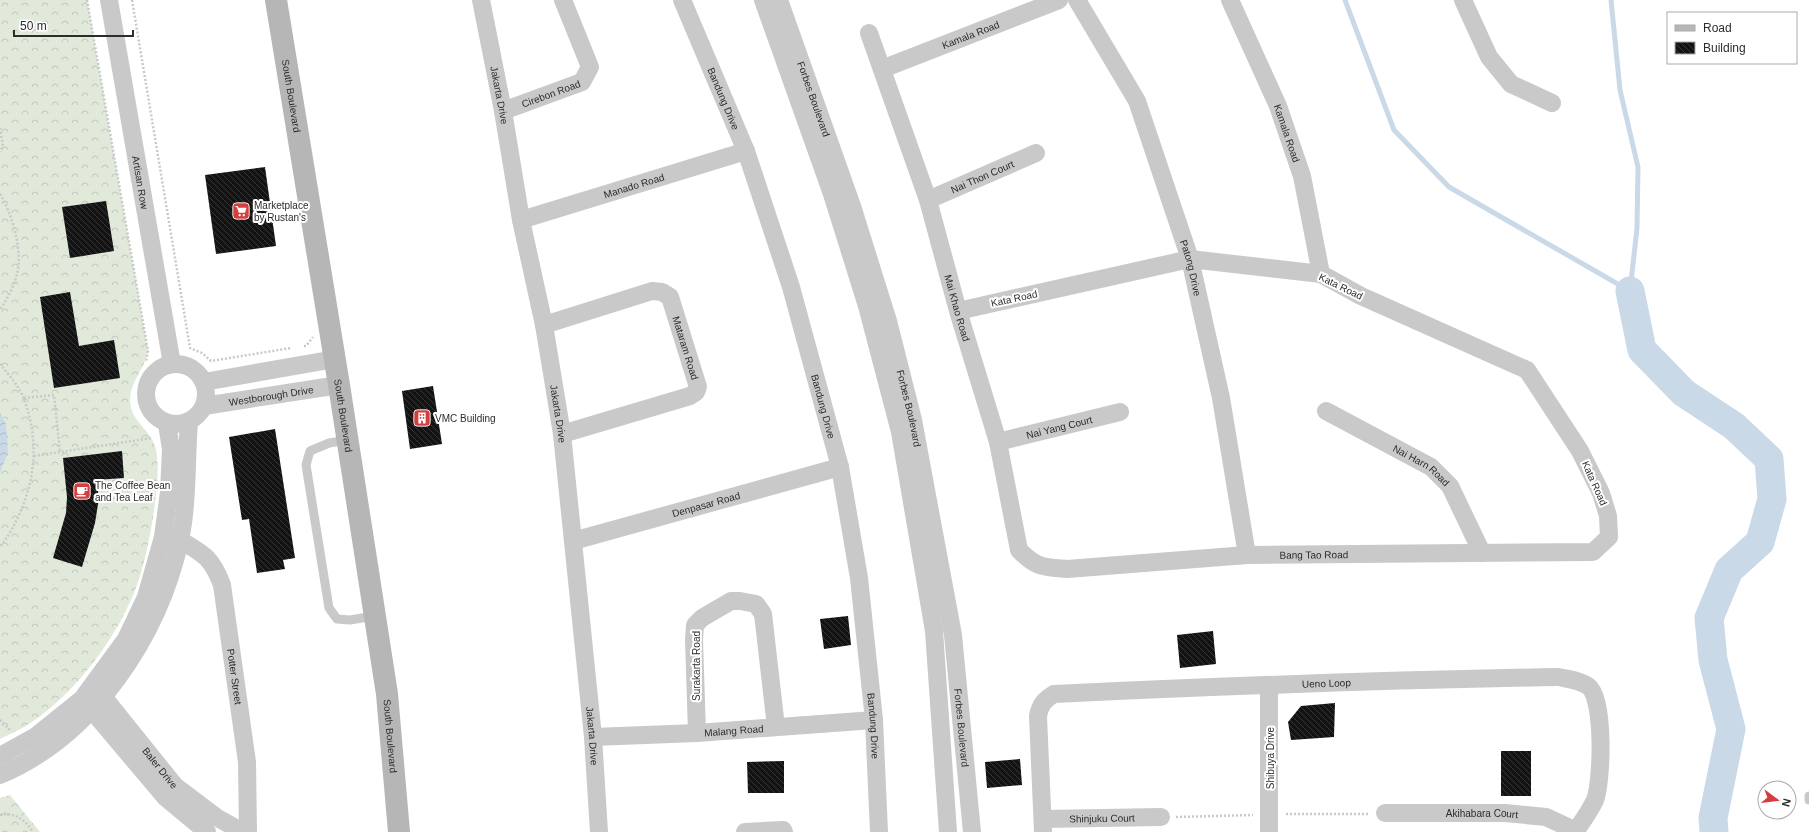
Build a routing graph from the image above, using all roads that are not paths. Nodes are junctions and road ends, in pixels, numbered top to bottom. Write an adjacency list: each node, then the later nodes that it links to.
1 (109, 0): 25 (street, Artisan Row)
2 (276, 0): 24 (main road, South Boulevard)
3 (481, 0): 15 (street, Jakarta Drive)
4 (563, 0): 15 (street, Cirebon Road)
5 (682, 0): 16 (street, Bandung Drive)
6 (763, 0): 65 (street, Forbes Boulevard)
7 (779, 0): 66 (street, Forbes Boulevard)
8 (1059, 0): 13 (street, Kamala Road)
9 (1077, 0): 20 (street, Patong Drive)
10 (1230, 0): 21 (street, Kamala Road)
11 (1463, 0): 14 (street)
12 (869, 33): 13 (street, Mai Khao Road)
13 (882, 69): 18 (street, Mai Khao Road)
14 (1552, 103)
15 (503, 111): 19 (street, Jakarta Drive)
16 (746, 151): 19 (street, Manado Road); 36 (street, Bandung Drive)
17 (1036, 153): 18 (street, Nai Thon Court)
18 (928, 200): 22 (street, Mai Khao Road)
19 (521, 220): 23 (street, Jakarta Drive)
20 (1190, 259): 21 (street, Kata Road); 22 (street, Kata Road); 42 (street, Patong Drive)
21 (1321, 274): 37 (street, Kata Road)
22 (958, 311): 35 (street, Mai Khao Road)
23 (544, 325): 33 (street, Jakarta Drive); 33 (street, Mataram Road)
24 (335, 360): 26 (street); 27 (main road, South Boulevard)
25 (172, 364): 26 (street); 32 (street)
26 (204, 382): 28 (street)
27 (339, 385): 28 (street, Westborough Drive); 34 (main road, South Boulevard)
28 (204, 406): 31 (street)
29 (1326, 411): 41 (street, Nai Harn Road)
30 (1120, 412): 35 (street, Nai Yang Court)
31 (189, 422): 32 (street); 38 (street)
32 (167, 424): 45 (street)
33 (562, 434): 39 (street, Jakarta Drive)
34 (348, 440): 43 (main road, South Boulevard); 43 (lane)
35 (998, 442): 40 (street, Mai Khao Road)
36 (840, 467): 39 (street, Denpasar Road); 46 (street, Bandung Drive)
37 (1609, 537): 41 (street, Bang Tao Road)
38 (180, 540): 45 (street); 59 (street, Potter Street)
39 (573, 541): 49 (street, Jakarta Drive)
40 (1019, 550): 42 (street, Bang Tao Road)
41 (1482, 553): 42 (street, Bang Tao Road)
42 (1248, 555)
43 (374, 616): 60 (main road, South Boulevard)
44 (1269, 685): 56 (street, Ueno Loop); 67 (street, Shibuya Drive); 68 (street, Ueno Loop)
45 (93, 698): 50 (street); 51 (street); 57 (street, Baler Drive); 58 (street, Baler Drive)
46 (874, 720): 47 (street, Malang Road); 64 (street, Bandung Drive)
47 (776, 727): 48 (street, Malang Road); 48 (street, Surakarta Road)
48 (697, 733): 49 (street, Malang Road)
49 (593, 737): 61 (street, Jakarta Drive)
50 (0, 756)
51 (0, 775)
52 (1809, 796): 53 (lane)
53 (1809, 800)
54 (1385, 813): 68 (street, Akihabara Court)
55 (1161, 817): 56 (street, Shinjuku Court)
56 (1043, 826)
57 (207, 832)
58 (243, 832)
59 (248, 832)
60 (399, 832)
61 (599, 832)
62 (745, 832): 63 (street)
63 (784, 832)
64 (879, 832)
65 (948, 832)
66 (972, 832)
67 (1269, 832)
68 (1576, 832)

